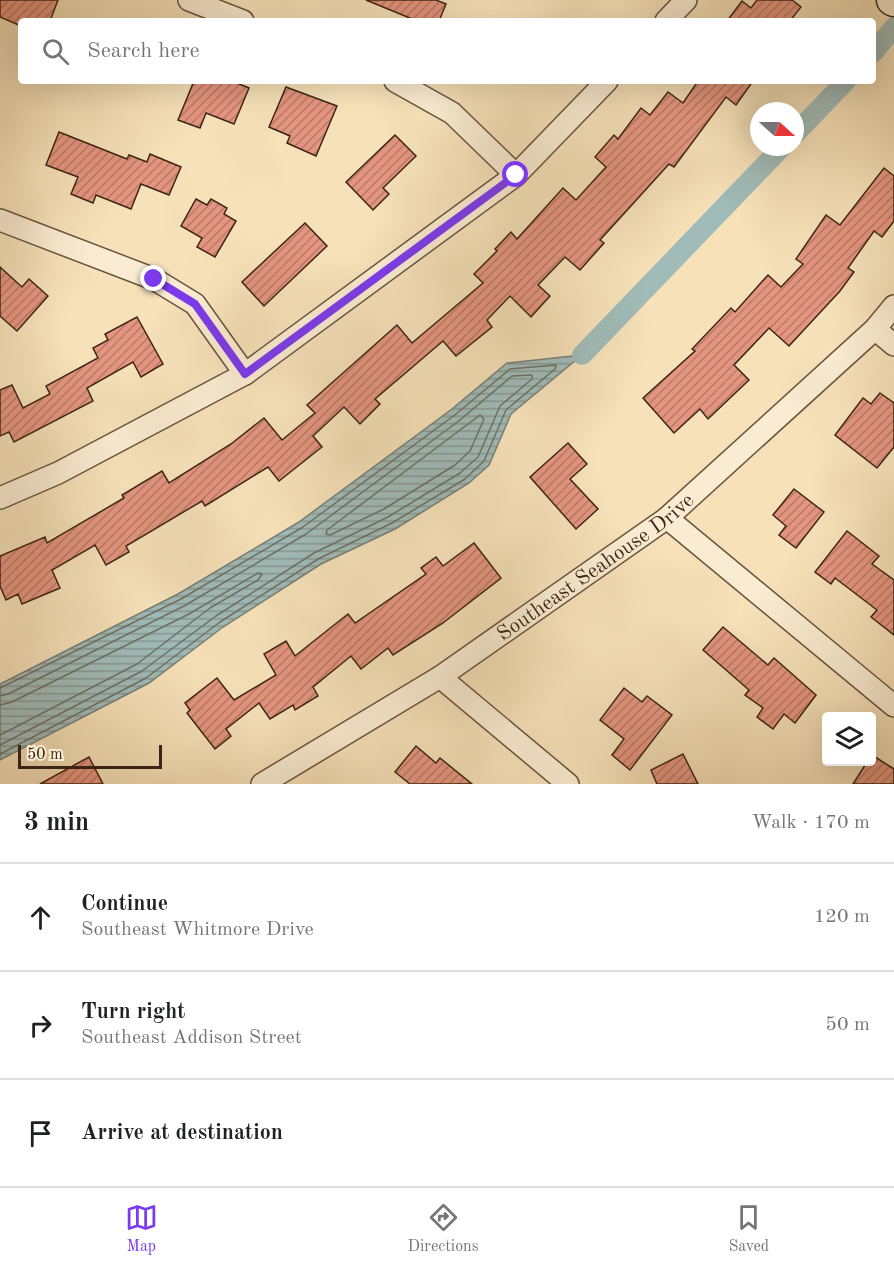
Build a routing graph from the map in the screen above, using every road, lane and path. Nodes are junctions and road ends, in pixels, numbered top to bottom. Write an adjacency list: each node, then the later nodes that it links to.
1 (189, 0): 3 (street)
2 (686, 0): 4 (street)
3 (235, 18)
4 (669, 18)
5 (400, 84): 7 (street)
6 (604, 84): 7 (street)
7 (516, 175): 12 (street)
8 (0, 220): 12 (street)
9 (894, 306): 10 (street, Southeast Seahouse Drive)
10 (875, 329): 11 (street); 14 (street, Southeast Seahouse Drive)
11 (894, 345)
12 (245, 374): 13 (street)
13 (0, 498)
14 (667, 518): 15 (street, Southeast Seahouse Drive); 16 (street)
15 (440, 677): 17 (street, Southeast Seahouse Drive); 18 (street)
16 (894, 706)
17 (262, 784)
18 (568, 784)

